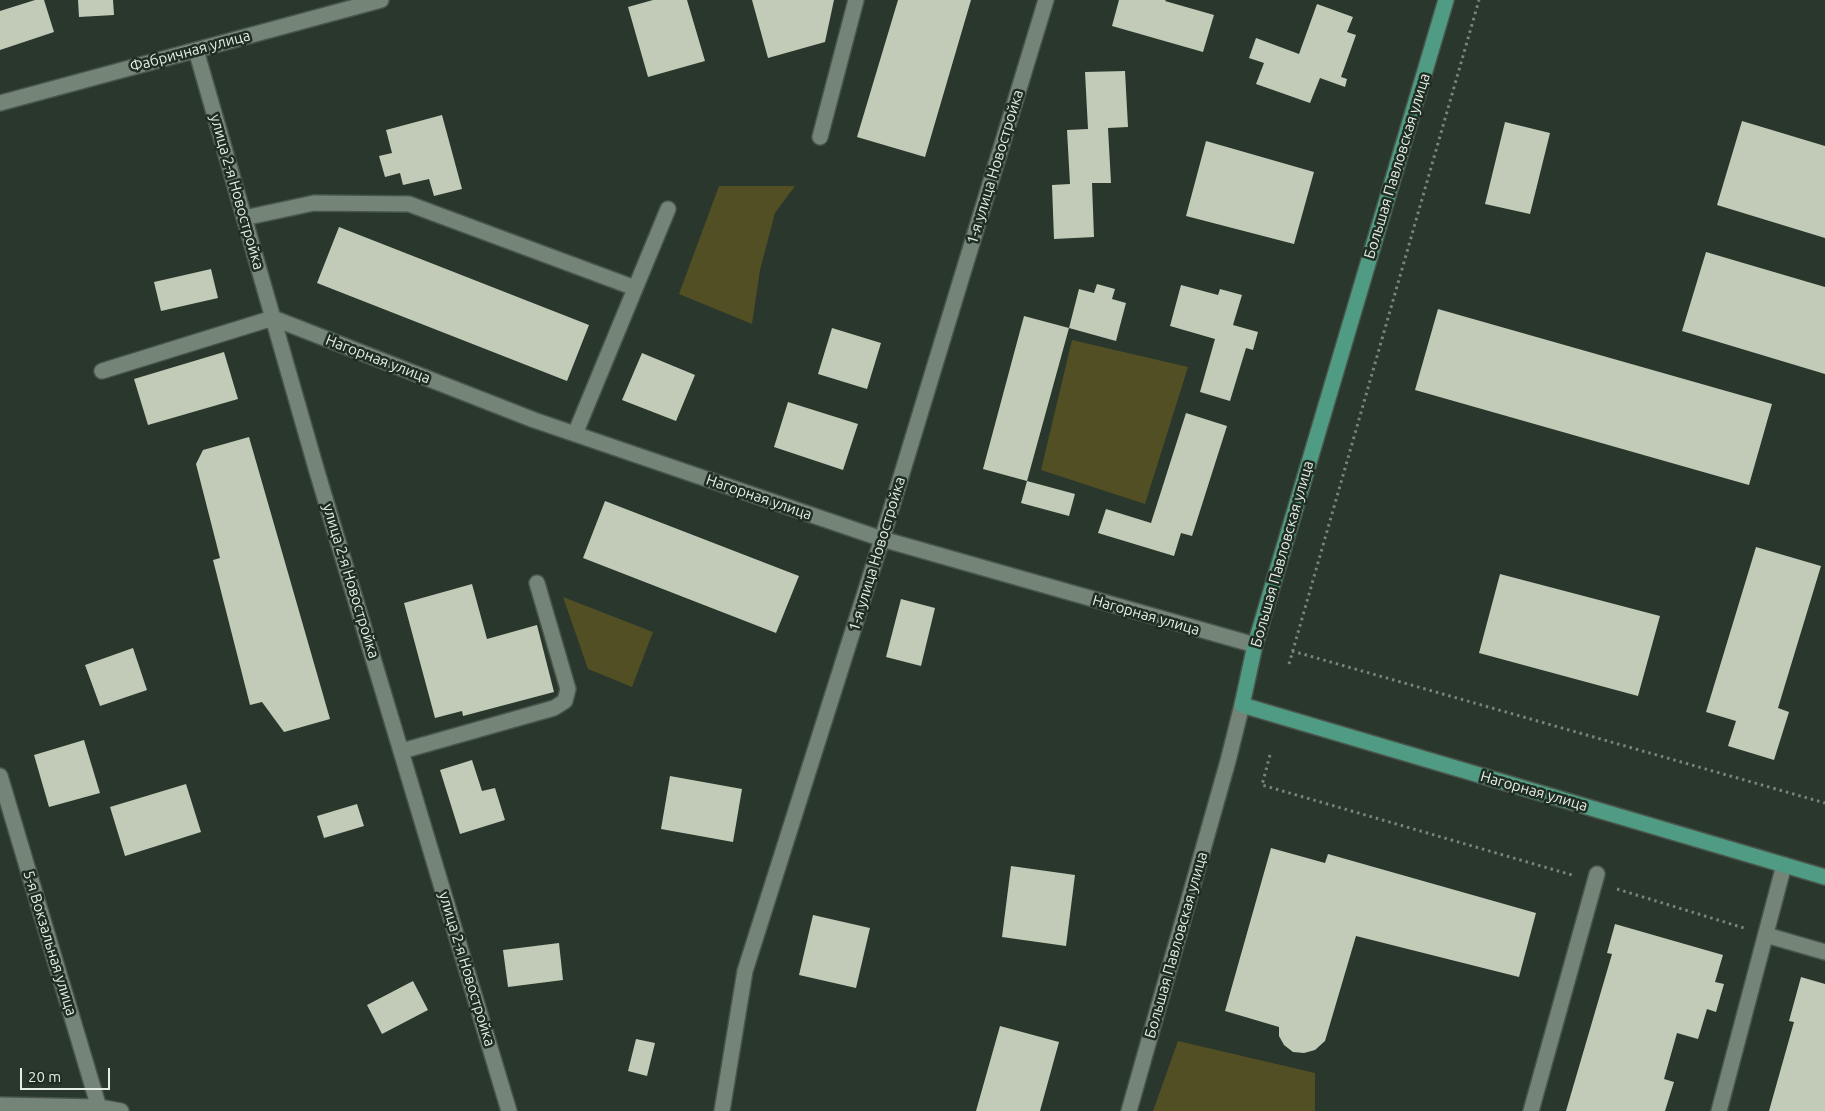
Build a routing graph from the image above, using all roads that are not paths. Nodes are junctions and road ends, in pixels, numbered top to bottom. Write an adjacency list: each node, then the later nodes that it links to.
1 (381, 0): 5 (street, Фабричная улица)
2 (856, 0): 7 (street)
3 (1046, 0): 14 (street, 1-я улица Новостройка)
4 (1446, 0): 16 (main road, Большая Павловская улица)
5 (196, 50): 6 (street, Фабричная улица); 9 (street, улица 2-я Новостройка)
6 (0, 103)
7 (820, 137)
8 (668, 209): 10 (street)
9 (244, 218): 10 (street); 11 (street, улица 2-я Новостройка)
10 (635, 288): 13 (street)
11 (273, 318): 12 (street); 13 (street, Нагорная улица); 18 (street, улица 2-я Новостройка)
12 (102, 370)
13 (575, 434): 14 (street, Нагорная улица)
14 (882, 539): 16 (street, Нагорная улица); 29 (street, 1-я улица Новостройка)
15 (537, 583): 18 (street)
16 (1255, 646): 17 (main road, Большая Павловская улица)
17 (1242, 705): 20 (main road, Нагорная улица); 30 (street, Большая Павловская улица)
18 (402, 751): 28 (street, улица 2-я Новостройка)
19 (0, 776): 26 (street, 5-я Вокзальная улица)
20 (1784, 865): 21 (main road, Нагорная улица); 23 (street)
21 (1825, 877)
22 (1596, 878): 31 (street)
23 (1766, 935): 24 (street); 32 (street)
24 (1825, 952)
25 (0, 1105): 26 (street)
26 (99, 1109): 27 (street)
27 (121, 1111)
28 (509, 1111)
29 (722, 1111)
30 (1129, 1111)
31 (1531, 1111)
32 (1719, 1111)

